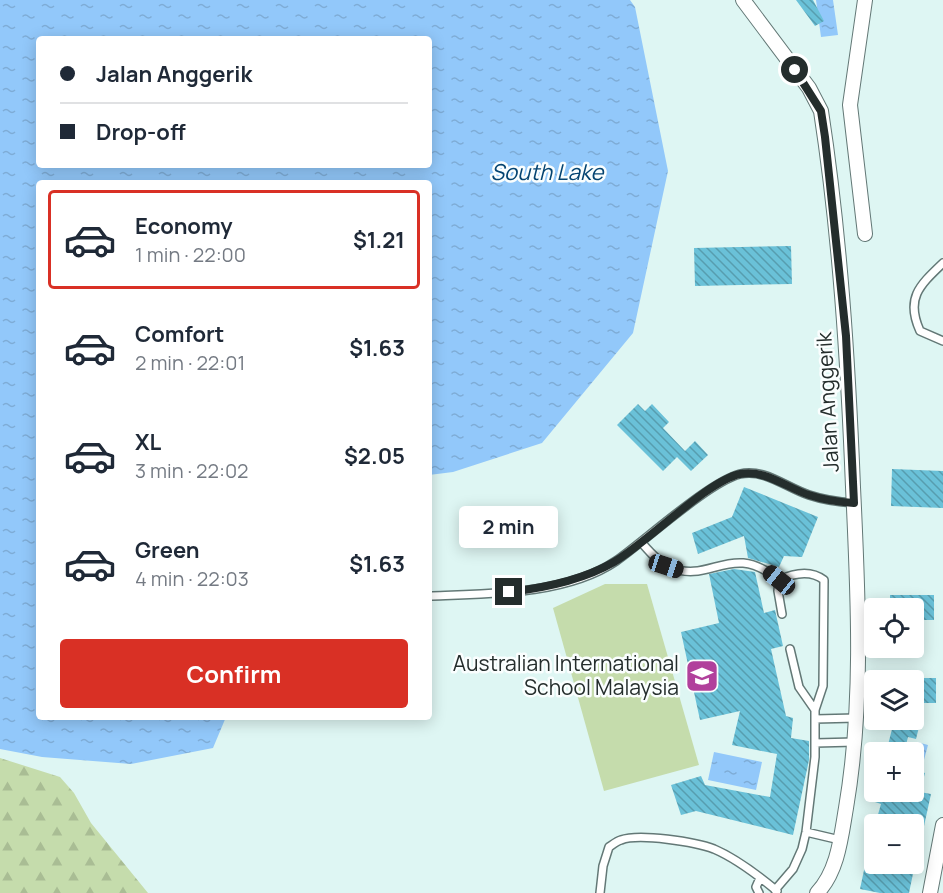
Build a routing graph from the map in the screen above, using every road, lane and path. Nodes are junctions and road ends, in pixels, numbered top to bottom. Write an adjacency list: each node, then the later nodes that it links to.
1 (743, 0): 6 (street, Jalan Anggerik)
2 (865, 0): 3 (street)
3 (865, 234)
4 (943, 263): 5 (lane)
5 (943, 341)
6 (854, 503): 7 (lane); 13 (street, Jalan Anggerik)
7 (641, 542): 8 (lane); 9 (lane)
8 (779, 580): 10 (lane); 12 (lane)
9 (432, 596)
10 (782, 614)
11 (790, 649): 12 (lane)
12 (815, 710): 14 (lane)
13 (856, 718): 14 (lane); 15 (street, Jalan Anggerik)
14 (815, 719): 16 (lane)
15 (855, 742): 16 (lane); 19 (street, Jalan Anggerik)
16 (815, 743): 18 (lane)
17 (943, 825): 25 (street)
18 (806, 832): 19 (lane); 21 (lane)
19 (840, 840): 24 (street, Jalan Anggerik)
20 (760, 878): 21 (lane); 22 (lane); 23 (lane)
21 (777, 891)
22 (600, 893)
23 (759, 893)
24 (817, 893)
25 (930, 893)

